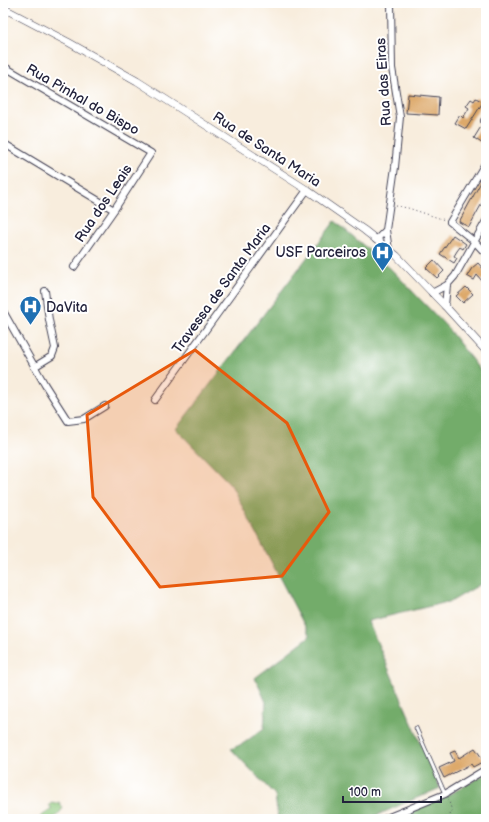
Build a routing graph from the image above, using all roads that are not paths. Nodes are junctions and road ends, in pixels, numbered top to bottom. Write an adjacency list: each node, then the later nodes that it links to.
1 (391, 3): 10 (street, Rua das Eiras)
2 (3, 8): 7 (street, Rua de Santa Maria)
3 (3, 66): 5 (street, Rua Pinhal do Bispo)
4 (3, 143): 8 (street)
5 (151, 153): 8 (street, Rua dos Leais)
6 (486, 162): 12 (street)
7 (307, 190): 11 (street, Rua de Santa Maria); 24 (street, Travessa de Santa Maria)
8 (114, 210): 15 (street, Rua dos Leais)
9 (486, 221): 12 (street)
10 (386, 230): 11 (street); 13 (street, Rua das Eiras)
11 (376, 240): 13 (street, Rua de Santa Maria)
12 (475, 242): 14 (street); 16 (street)
13 (389, 250): 18 (street, Rua de Santa Maria)
14 (486, 254)
15 (74, 267)
16 (447, 285): 18 (street); 19 (street)
17 (45, 291): 23 (street)
18 (432, 293): 19 (street, Rua de Santa Maria)
19 (445, 306): 22 (street, Rua de Santa Maria)
20 (3, 311): 21 (street)
21 (6, 322): 23 (street)
22 (486, 351)
23 (34, 367): 25 (street)
24 (154, 400)
25 (105, 406)
26 (416, 728): 28 (lane)
27 (486, 770): 28 (street)
28 (446, 794): 29 (street)
29 (384, 819)

